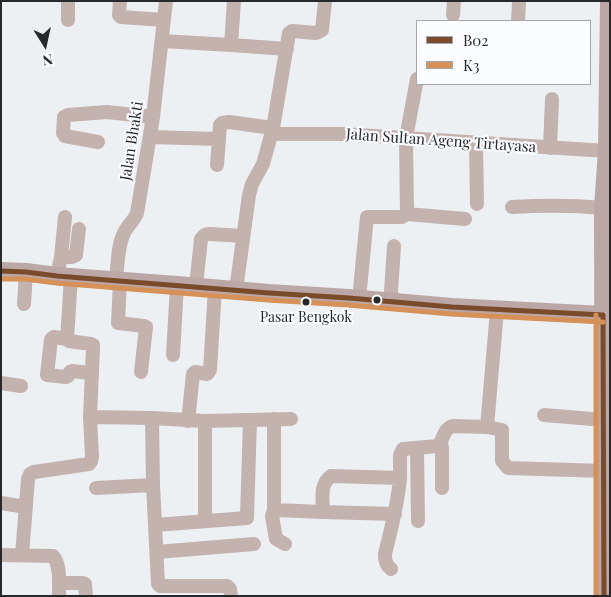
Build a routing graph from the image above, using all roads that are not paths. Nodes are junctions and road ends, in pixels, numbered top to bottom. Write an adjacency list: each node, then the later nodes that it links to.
1 (68, 1): 8 (street)
2 (120, 1): 9 (street)
3 (166, 1): 9 (street, Jalan Bhakti)
4 (234, 1): 12 (street)
5 (325, 1): 13 (street)
6 (519, 1): 10 (street)
7 (609, 12): 14 (main road)
8 (68, 20)
9 (164, 20): 11 (street, Jalan Bhakti)
10 (518, 20)
11 (162, 42): 12 (street); 18 (street, Jalan Bhakti)
12 (231, 45): 13 (street)
13 (287, 49): 19 (street)
14 (609, 65): 16 (main road)
15 (416, 84): 21 (street)
16 (609, 89): 26 (main road)
17 (552, 99): 25 (street)
18 (153, 117): 20 (street, Jalan Bhakti); 23 (street)
19 (272, 131): 21 (street, Jalan Sultan Ageng Tirtayasa); 22 (street, Jalan Sultan Ageng Tirtayasa); 35 (street)
20 (150, 137): 22 (street); 41 (street, Jalan Bhakti)
21 (406, 138): 24 (street, Jalan Sultan Ageng Tirtayasa); 31 (street)
22 (219, 139): 27 (street)
23 (98, 142)
24 (476, 143): 25 (street, Jalan Sultan Ageng Tirtayasa); 28 (street)
25 (550, 148): 26 (street, Jalan Sultan Ageng Tirtayasa)
26 (608, 152): 30 (main road)
27 (217, 165)
28 (477, 204)
29 (512, 207): 30 (street)
30 (603, 208): 50 (main road)
31 (407, 214): 33 (street); 46 (street)
32 (65, 217): 37 (street)
33 (465, 219)
34 (79, 229): 37 (street)
35 (243, 236): 43 (street); 45 (street)
36 (394, 246): 47 (street)
37 (62, 257): 40 (street)
38 (1, 271): 39 (main road)
39 (26, 272): 40 (main road); 48 (street)
40 (64, 276): 41 (main road); 51 (street)
41 (118, 281): 42 (main road); 54 (street, Jalan Bhakti)
42 (177, 285): 43 (main road); 53 (street)
43 (196, 286): 44 (main road)
44 (215, 288): 45 (main road); 63 (street)
45 (236, 290): 46 (main road)
46 (359, 299): 47 (main road)
47 (393, 302): 49 (main road)
48 (24, 304)
49 (498, 310): 50 (main road); 66 (street)
50 (603, 315): 52 (main road)
51 (67, 339): 55 (street); 55 (street)
52 (607, 354): 67 (main road)
53 (173, 355)
54 (141, 372)
55 (91, 373): 59 (street)
56 (1, 383): 57 (street)
57 (21, 386)
58 (544, 415): 67 (street)
59 (90, 416): 60 (street); 76 (street)
60 (152, 418): 63 (street); 72 (street)
61 (274, 419): 62 (street); 65 (street); 77 (street)
62 (291, 419)
63 (188, 421): 64 (street)
64 (205, 421): 65 (street); 80 (street)
65 (250, 421): 80 (street)
66 (488, 427): 68 (street); 70 (street)
67 (606, 427): 70 (main road)
68 (441, 443): 69 (street); 74 (street)
69 (417, 448): 71 (street); 81 (street)
70 (606, 474): 93 (main road)
71 (400, 478): 78 (street); 79 (street)
72 (153, 485): 73 (street); 82 (street)
73 (96, 488)
74 (442, 488)
75 (1, 504): 76 (street)
76 (26, 507): 87 (street)
77 (274, 510): 78 (street); 84 (street)
78 (323, 512): 79 (street)
79 (395, 514): 88 (street)
80 (205, 521): 82 (street)
81 (418, 521)
82 (155, 525): 85 (street)
83 (254, 544): 85 (street)
84 (285, 544)
85 (157, 552): 90 (street)
86 (1, 555): 87 (street)
87 (22, 555): 89 (street)
88 (391, 569)
89 (59, 589): 91 (street)
90 (176, 591): 92 (street)
91 (86, 596)
92 (231, 596)
93 (604, 596)

